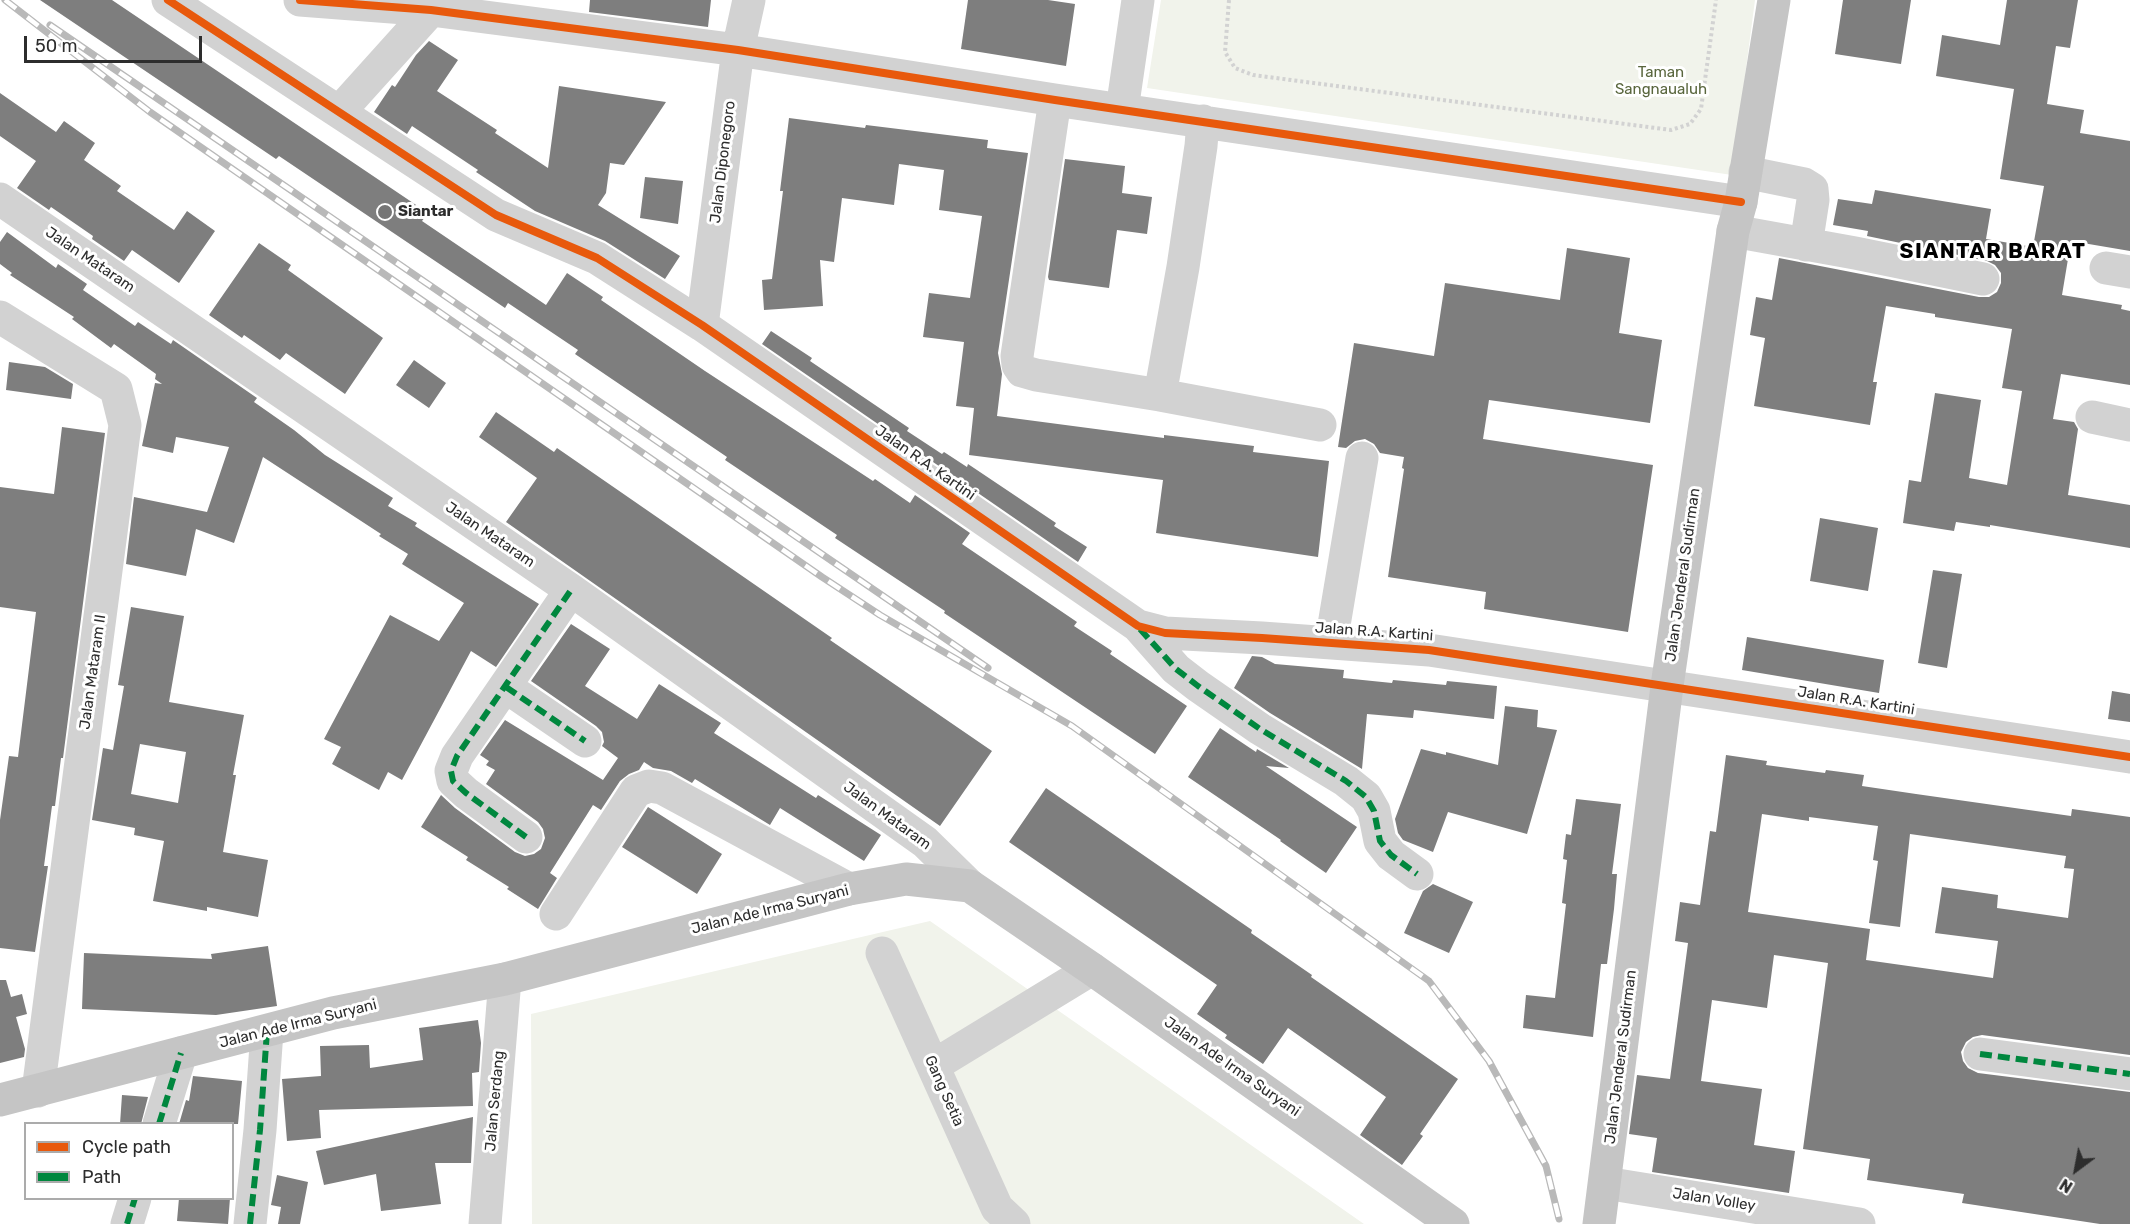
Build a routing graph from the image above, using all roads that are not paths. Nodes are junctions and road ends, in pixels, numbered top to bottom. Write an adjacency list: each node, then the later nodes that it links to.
1 (168, 0): 10 (street, Jalan R.A. Kartini)
2 (300, 0): 6 (street)
3 (749, 0): 7 (street, Jalan Diponegoro)
4 (1138, 0): 9 (street)
5 (1774, 0): 13 (main road, Jalan Jenderal Sudirman)
6 (431, 10): 7 (street); 10 (street)
7 (738, 50): 8 (street); 17 (street, Jalan Diponegoro)
8 (1055, 100): 9 (street); 18 (street)
9 (1122, 110): 11 (street)
10 (340, 111): 17 (street, Jalan R.A. Kartini)
11 (1203, 121): 13 (street); 18 (street)
12 (0, 199): 23 (street, Jalan Mataram)
13 (1740, 202): 14 (street); 14 (street); 26 (main road, Jalan Jenderal Sudirman)
14 (1806, 245): 15 (street)
15 (1983, 279)
16 (0, 317): 43 (street, Jalan Mataram II)
17 (702, 325): 24 (street, Jalan R.A. Kartini)
18 (1160, 395): 20 (street)
19 (2092, 417): 21 (street)
20 (1320, 425)
21 (2130, 425)
22 (1362, 458): 25 (street)
23 (571, 590): 27 (street); 32 (street, Jalan Mataram)
24 (1138, 627): 25 (street, Jalan R.A. Kartini); 31 (street)
25 (1331, 643): 26 (street, Jalan R.A. Kartini)
26 (1667, 686): 29 (street, Jalan R.A. Kartini); 46 (main road, Jalan Jenderal Sudirman)
27 (506, 687): 28 (street); 30 (street)
28 (585, 741)
29 (2130, 757)
30 (526, 837)
31 (1417, 874)
32 (970, 886): 33 (main road, Jalan Ade Irma Suryani); 36 (main road, Jalan Ade Irma Suryani)
33 (849, 889): 34 (street); 37 (main road, Jalan Ade Irma Suryani)
34 (556, 914)
35 (882, 953): 41 (street, Gang Setia)
36 (1092, 969): 41 (street); 52 (main road, Jalan Ade Irma Suryani)
37 (505, 979): 38 (main road, Jalan Ade Irma Suryani); 50 (street, Jalan Serdang)
38 (267, 1030): 39 (main road, Jalan Ade Irma Suryani); 49 (street)
39 (181, 1053): 43 (main road, Jalan Ade Irma Suryani); 45 (street)
40 (1980, 1054): 42 (street)
41 (933, 1066): 51 (street, Gang Setia)
42 (2130, 1074)
43 (38, 1091): 44 (main road, Jalan Ade Irma Suryani)
44 (0, 1100)
45 (160, 1122)
46 (1605, 1183): 53 (main road, Jalan Jenderal Sudirman); 54 (street, Jalan Volley)
47 (134, 1200): 48 (street)
48 (127, 1224)
49 (250, 1224)
50 (485, 1224)
51 (1014, 1224)
52 (1453, 1224)
53 (1599, 1224)
54 (1859, 1224)

